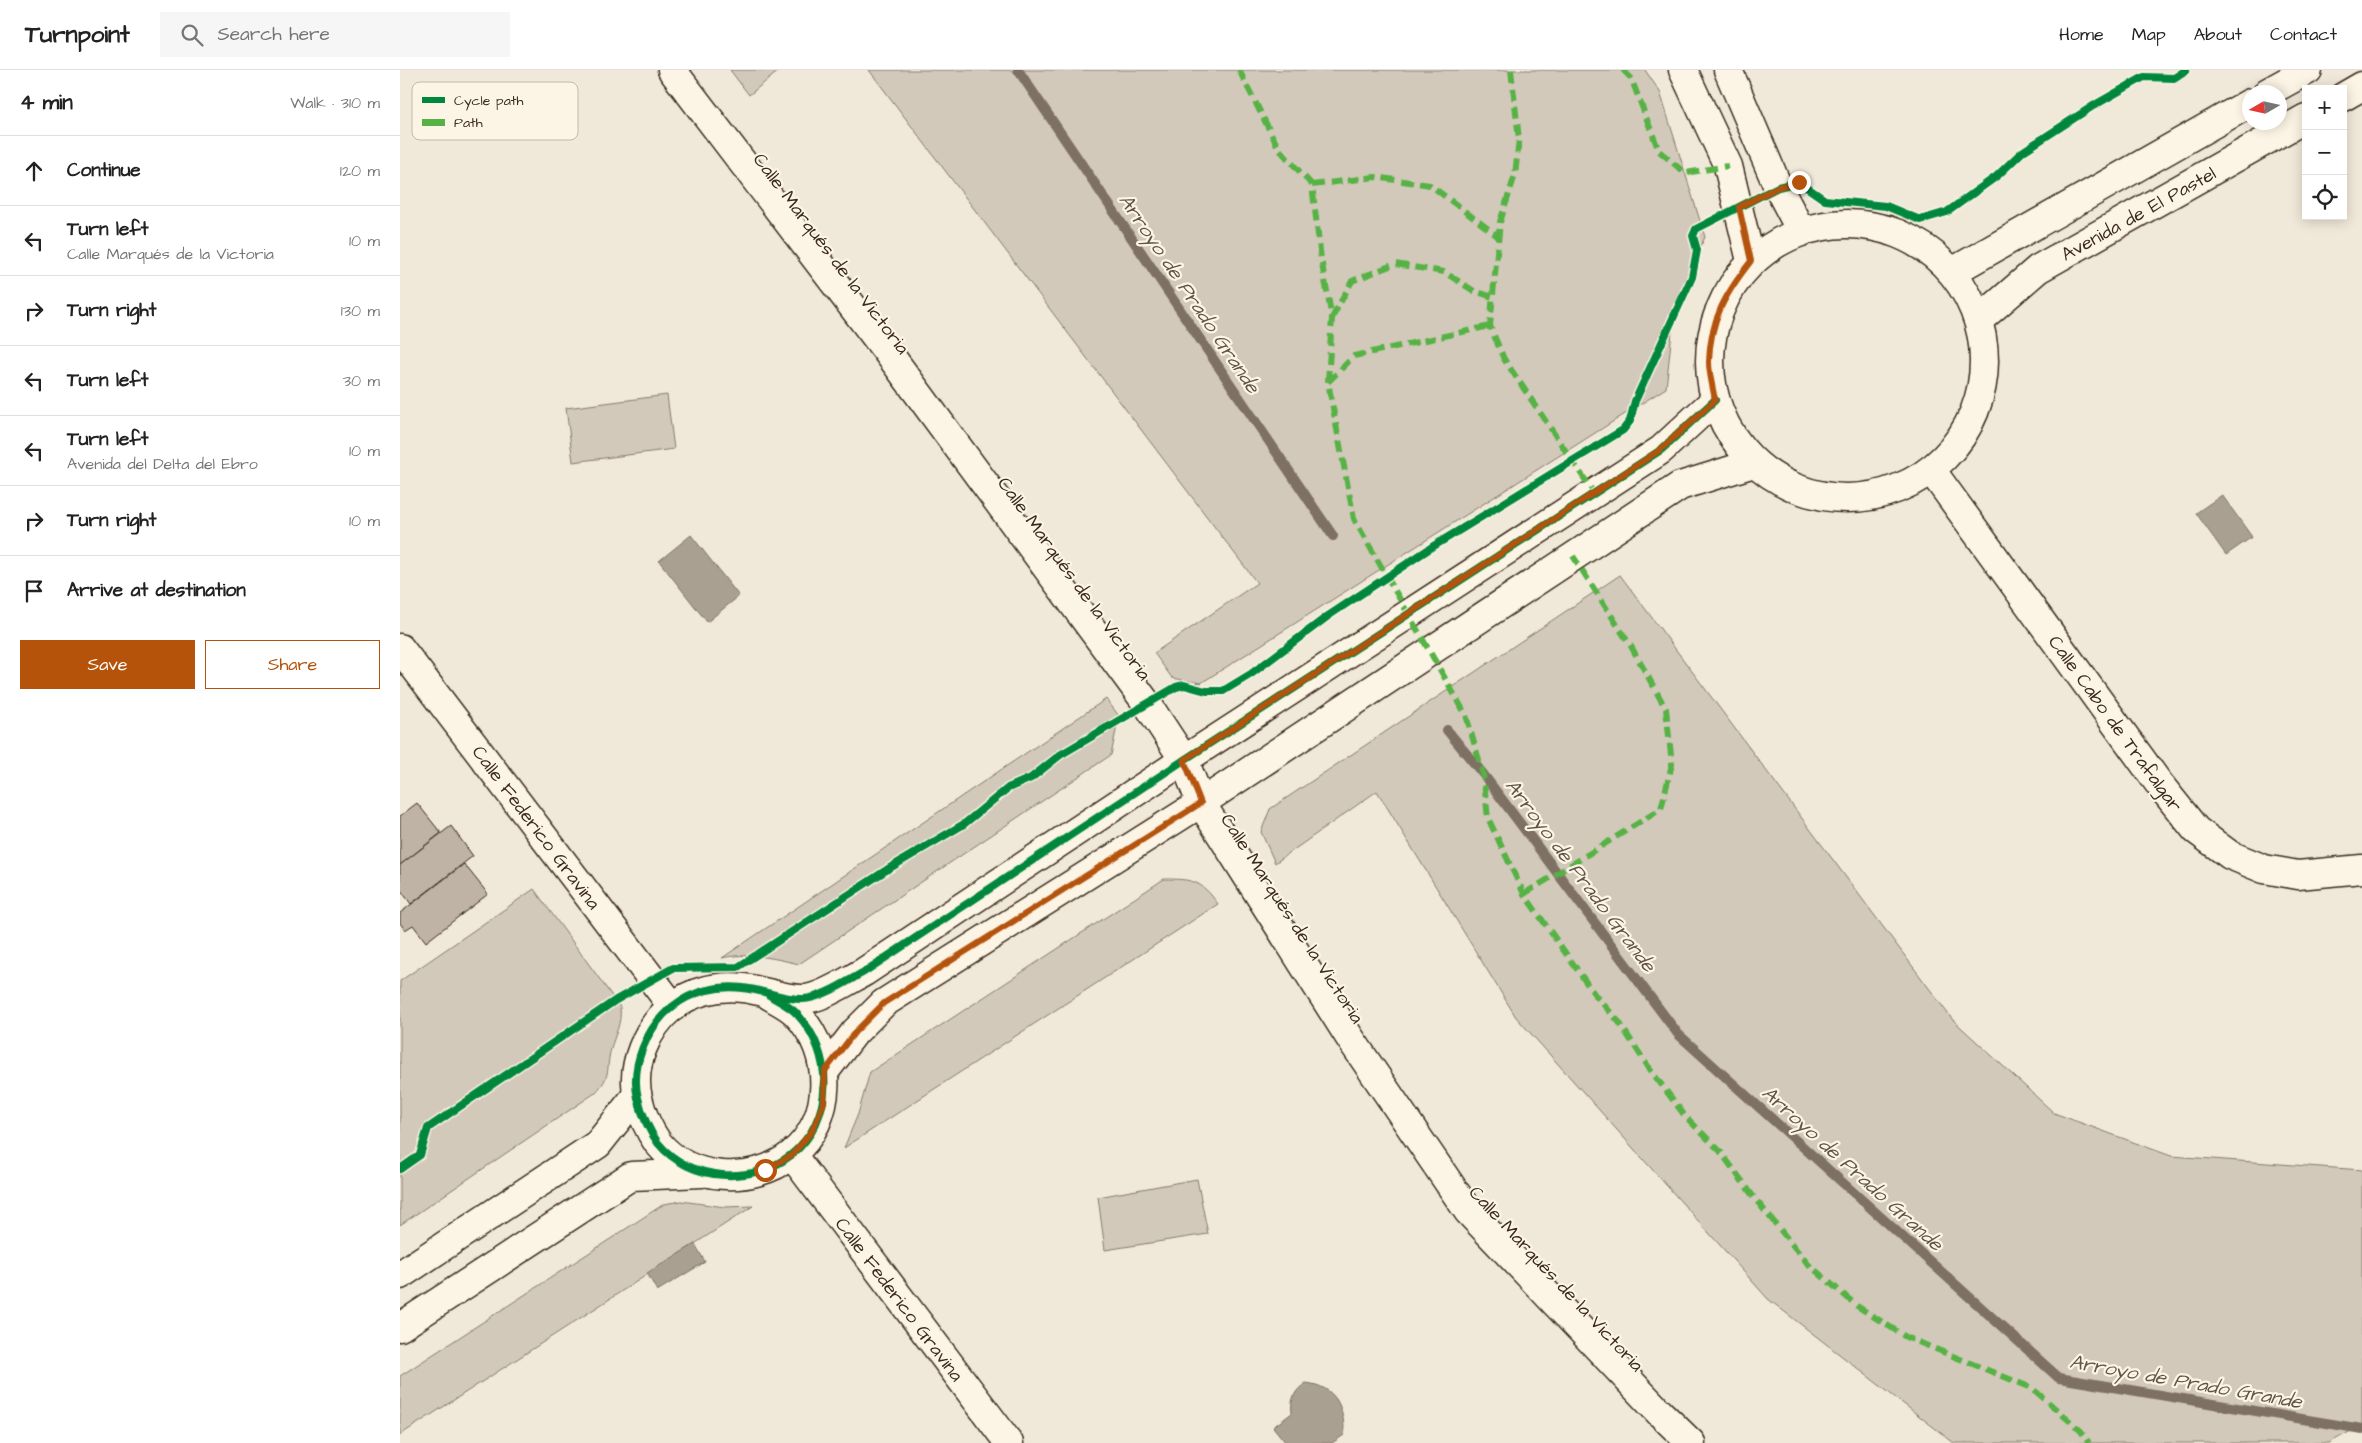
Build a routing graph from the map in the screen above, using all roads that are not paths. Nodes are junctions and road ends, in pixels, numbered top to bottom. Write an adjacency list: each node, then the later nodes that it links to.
1 (672, 70): 18 (street, Calle Marqués de la Victoria)
2 (1683, 70): 11 (street)
3 (1728, 70): 10 (street)
4 (2308, 70): 5 (street)
5 (2281, 85)
6 (2362, 86): 7 (street)
7 (2347, 95)
8 (2242, 108): 12 (street)
9 (2302, 120): 13 (street, Avenida de El Pastel)
10 (1801, 231): 11 (street); 12 (street)
11 (1751, 261): 14 (street)
12 (1952, 272): 13 (street)
13 (1979, 320): 16 (street)
14 (1715, 400): 15 (street); 18 (street)
15 (1754, 463): 16 (street); 19 (street)
16 (1932, 471): 20 (street, Calle Cabo de Trafalgar)
17 (400, 648): 22 (street, Calle Federico Gravina)
18 (1184, 760): 19 (street, Calle Marqués de la Victoria); 21 (street)
19 (1201, 803): 23 (street); 30 (street, Calle Marqués de la Victoria)
20 (2362, 869)
21 (769, 995): 22 (street); 23 (street)
22 (673, 1007): 24 (street)
23 (825, 1071): 25 (street)
24 (637, 1096): 26 (street); 27 (street)
25 (792, 1155): 26 (street); 29 (street, Calle Federico Gravina)
26 (704, 1173): 28 (street)
27 (400, 1275)
28 (400, 1327)
29 (1008, 1443)
30 (1691, 1443)

